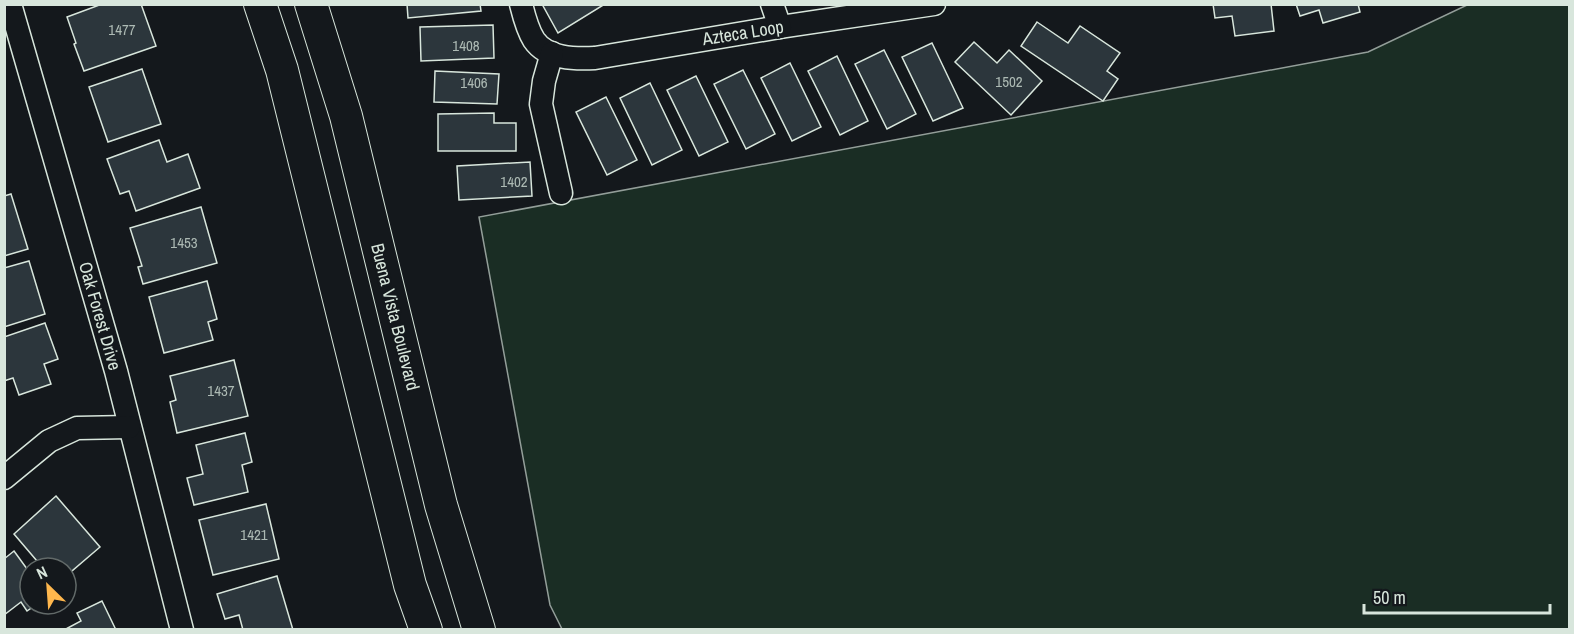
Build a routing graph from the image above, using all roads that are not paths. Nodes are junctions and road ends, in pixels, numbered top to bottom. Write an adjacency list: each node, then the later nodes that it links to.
1 (10, 4): 10 (street, Oak Forest Drive)
2 (260, 4): 13 (main road)
3 (311, 4): 14 (main road, Buena Vista Boulevard)
4 (521, 4): 8 (street)
5 (772, 4): 7 (street)
6 (934, 4): 7 (street, Azteca Loop)
7 (780, 27): 8 (street, Azteca Loop)
8 (552, 53): 9 (street)
9 (561, 193)
10 (129, 427): 11 (street); 12 (street, Oak Forest Drive)
11 (4, 478)
12 (182, 630)
13 (426, 630)
14 (479, 630)

